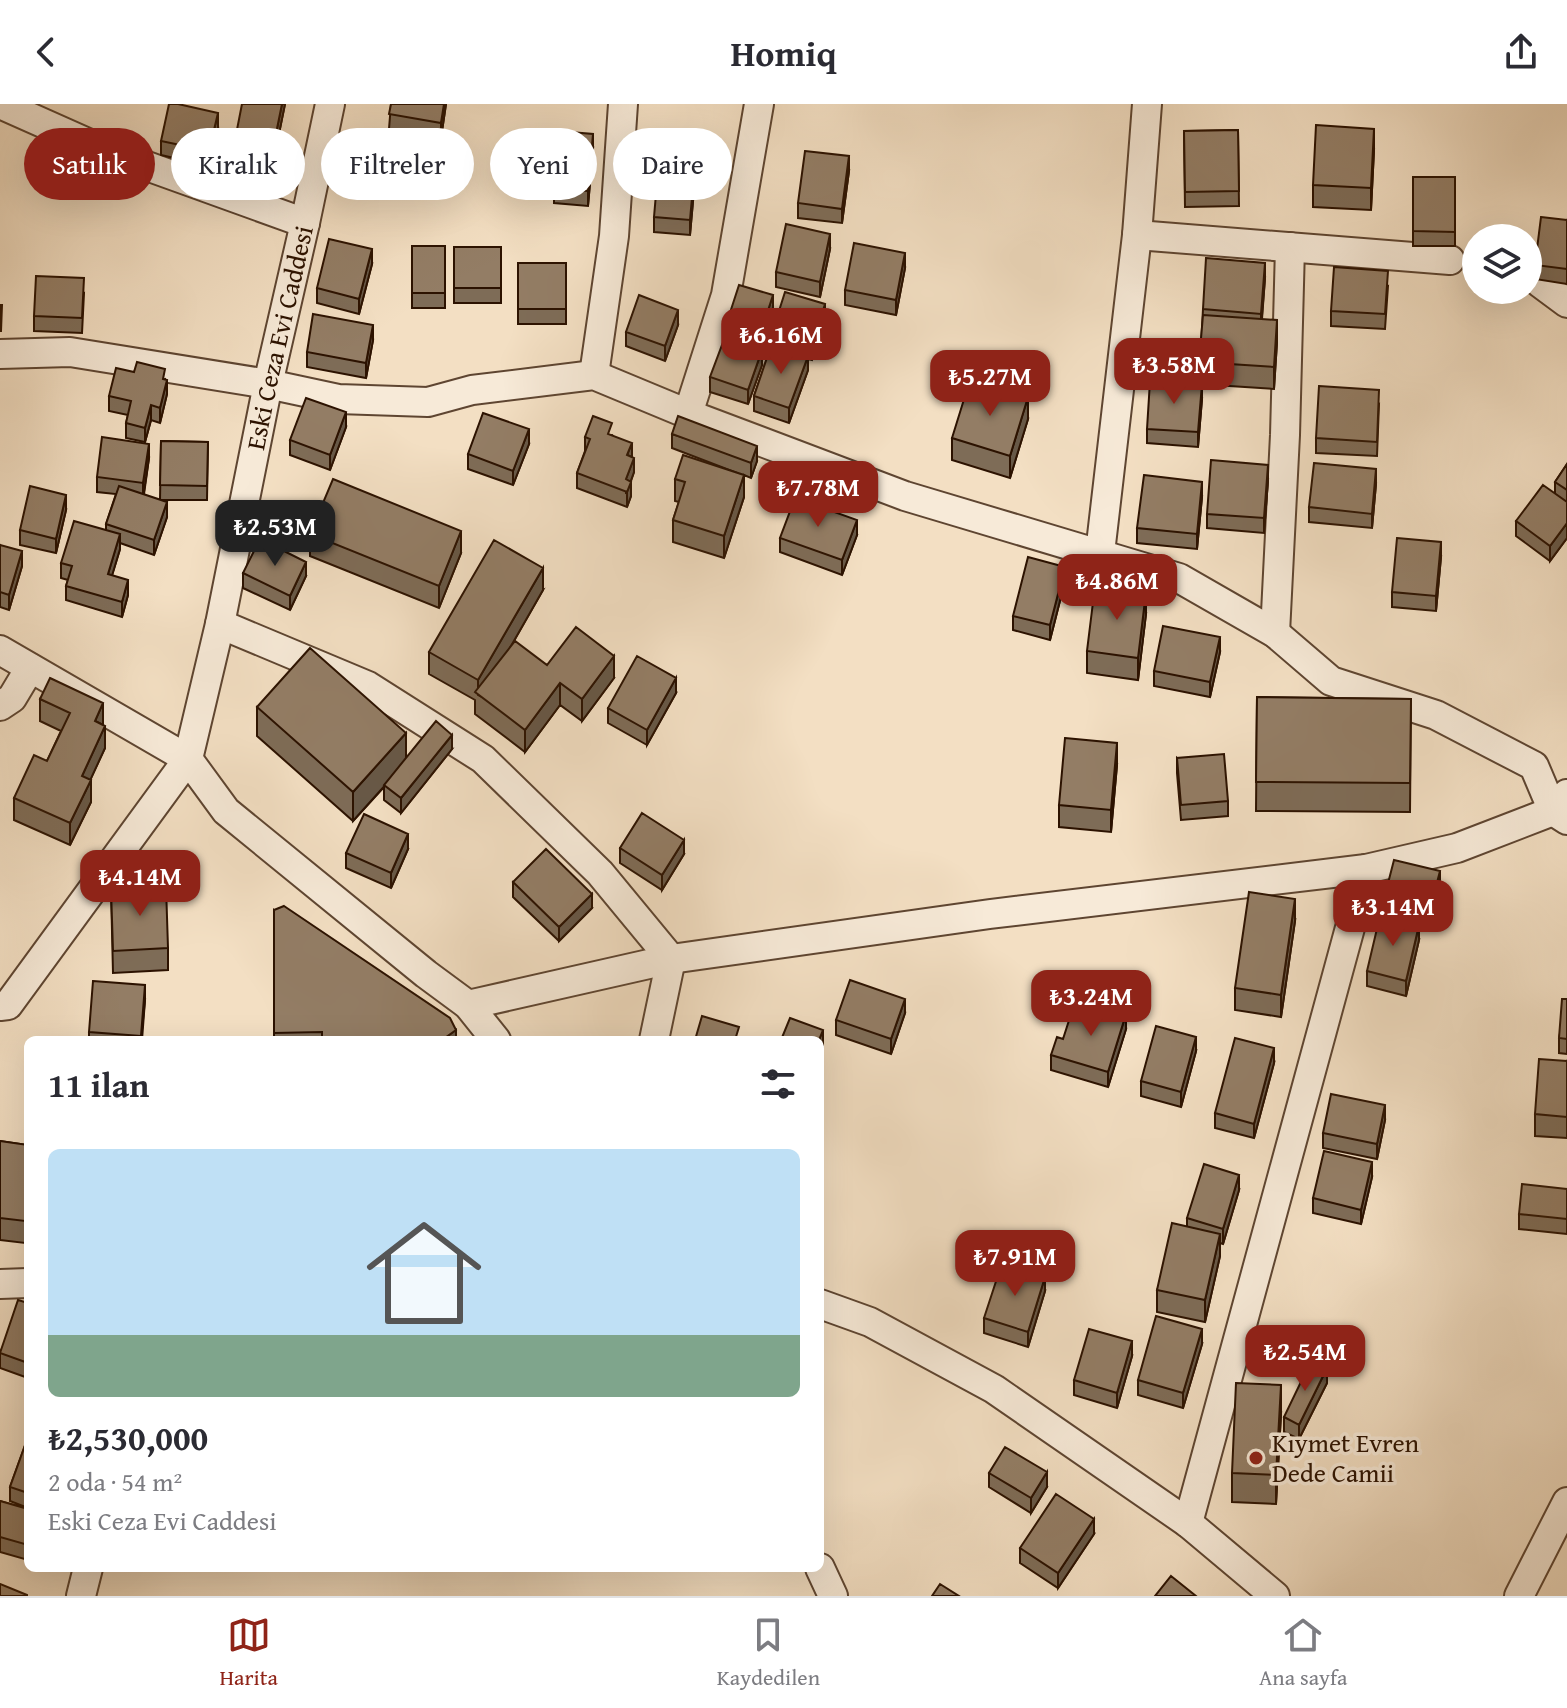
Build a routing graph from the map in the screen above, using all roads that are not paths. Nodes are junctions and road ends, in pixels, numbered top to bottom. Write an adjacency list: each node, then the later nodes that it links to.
1 (0, 104): 6 (street)
2 (330, 104): 6 (street, Eski Ceza Evi Caddesi)
3 (623, 104): 13 (street)
4 (759, 104): 15 (street)
5 (1147, 104): 7 (street)
6 (305, 223): 14 (street, Eski Ceza Evi Caddesi)
7 (1137, 235): 8 (street); 16 (street)
8 (1290, 247): 9 (street); 18 (street)
9 (1450, 260)
10 (1542, 284): 11 (street)
11 (1567, 303)
12 (0, 354): 14 (street)
13 (594, 375): 14 (street); 15 (street)
14 (268, 384): 17 (street, Eski Ceza Evi Caddesi)
15 (688, 414): 16 (street)
16 (1100, 553): 18 (street)
17 (220, 624): 22 (street, Eski Ceza Evi Caddesi); 25 (street)
18 (1275, 633): 23 (street)
19 (0, 650): 20 (street)
20 (30, 668): 21 (street); 22 (street)
21 (0, 706)
22 (188, 759): 26 (street); 27 (street)
23 (1562, 808): 24 (street)
24 (1366, 869): 25 (street); 34 (street)
25 (671, 959): 26 (street); 29 (street)
26 (468, 1005): 28 (street)
27 (0, 1006)
28 (493, 1036)
29 (655, 1036)
30 (24, 1283): 31 (street)
31 (0, 1284)
32 (824, 1305): 34 (street)
33 (1567, 1502): 40 (street)
34 (1188, 1523): 39 (street)
35 (87, 1572): 37 (street)
36 (822, 1572): 38 (street)
37 (81, 1596)
38 (833, 1596)
39 (1275, 1596)
40 (1519, 1596)

